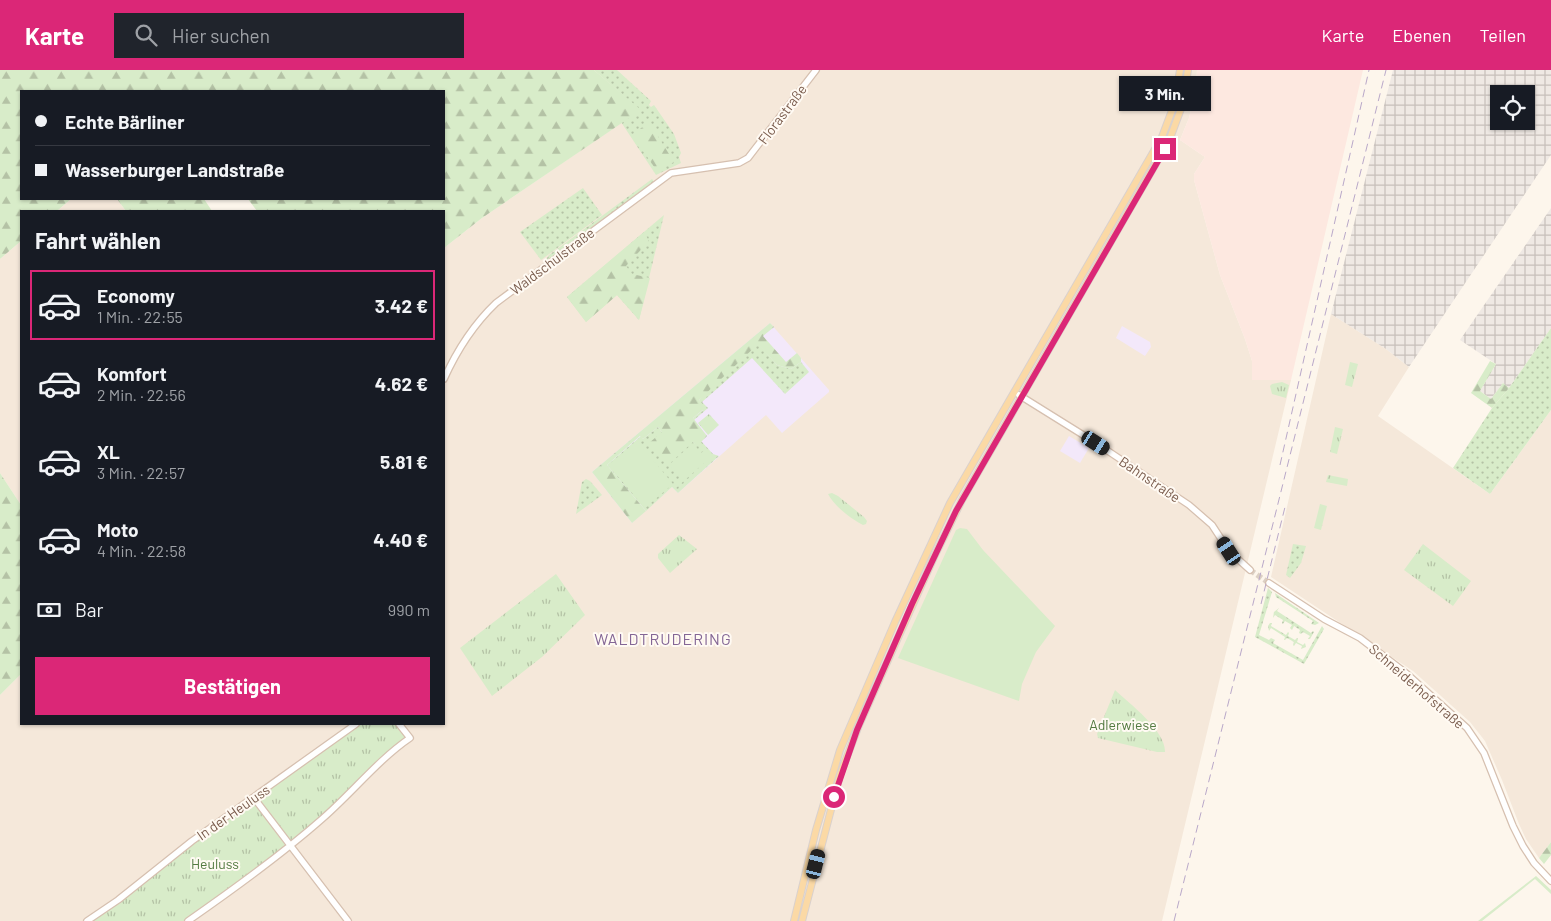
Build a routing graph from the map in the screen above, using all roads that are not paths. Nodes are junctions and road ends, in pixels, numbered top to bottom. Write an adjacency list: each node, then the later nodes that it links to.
1 (816, 70): 4 (street, Florastraße)
2 (1180, 70): 6 (main road)
3 (1188, 70): 7 (main road)
4 (748, 158): 5 (street, Waldschulstraße)
5 (445, 378)
6 (1014, 392): 7 (street, Bahnstraße); 8 (main road)
7 (1022, 397): 9 (main road); 10 (street, Bahnstraße)
8 (950, 503): 9 (main road); 20 (main road)
9 (956, 511): 21 (main road)
10 (1250, 570)
11 (1269, 583): 16 (street, Schneiderhofstraße)
12 (355, 725): 14 (street, In der Heuluss)
13 (400, 725): 15 (street)
14 (254, 798): 15 (street); 17 (street, In der Heuluss)
15 (291, 846): 18 (street); 19 (street)
16 (1551, 880)
17 (87, 921)
18 (188, 921)
19 (348, 921)
20 (794, 921)
21 (802, 921)

